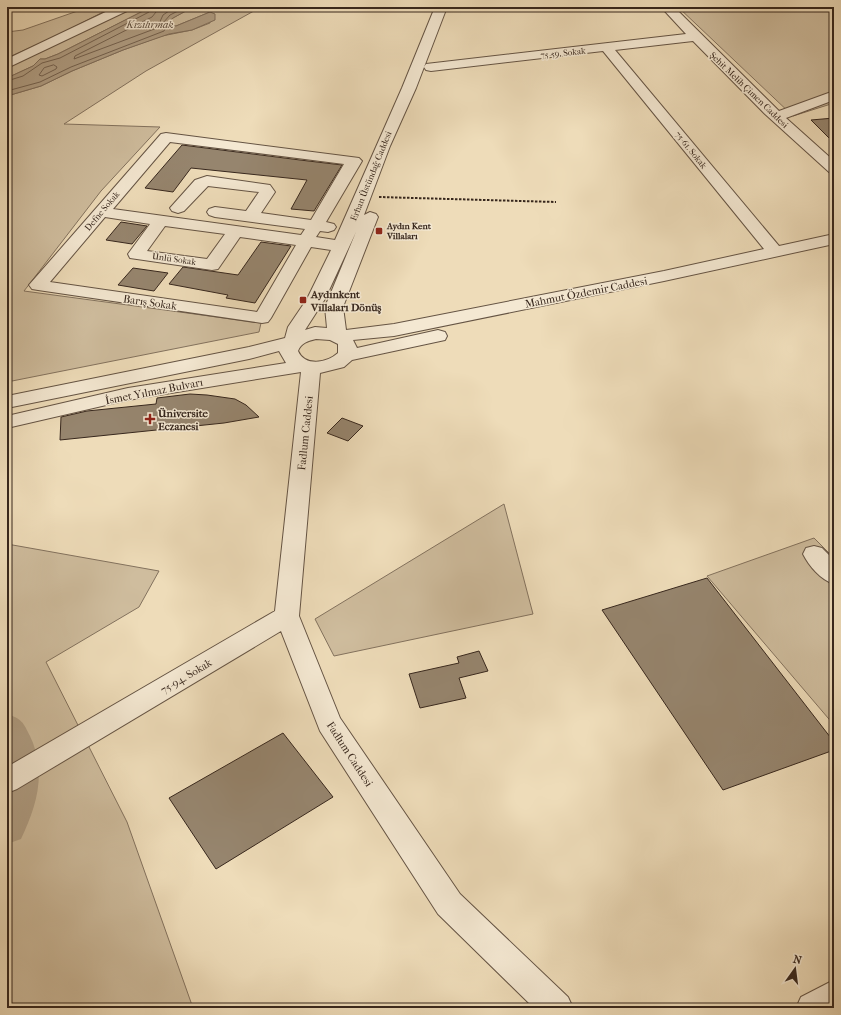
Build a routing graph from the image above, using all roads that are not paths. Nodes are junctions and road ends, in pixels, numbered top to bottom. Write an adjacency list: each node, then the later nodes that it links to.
1 (125, 7): 7 (street)
2 (441, 7): 19 (street, Erhan Üstündağ Caddesi)
3 (453, 7): 8 (street, Erhan Üstündağ Caddesi)
4 (667, 7): 5 (street, Şehit Melih Çimen Caddesi)
5 (696, 37): 6 (street, 75-59. Sokak); 10 (street, Şehit Melih Çimen Caddesi)
6 (607, 48): 8 (street, 75-59. Sokak); 25 (street, 75-61. Sokak)
7 (7, 64)
8 (431, 67): 11 (street, Erhan Üstündağ Caddesi)
9 (834, 95): 10 (street)
10 (777, 117): 12 (street, Şehit Melih Çimen Caddesi)
11 (398, 147)
12 (834, 169)
13 (380, 193): 27 (street, Erhan Üstündağ Caddesi)
14 (108, 206): 15 (street); 17 (street); 18 (street, Defne Sokak); 26 (street, Defne Sokak)
15 (178, 208): 16 (street); 16 (street)
16 (250, 217): 18 (street)
17 (161, 220): 20 (street); 20 (street, Ünlü Sokak)
18 (316, 225): 19 (street); 22 (street)
19 (349, 230): 23 (street, Erhan Üstündağ Caddesi)
20 (236, 231): 22 (street)
21 (834, 239): 25 (street, Mahmut Özdemir Caddesi)
22 (306, 241): 23 (street); 26 (street, Barış Sokak)
23 (341, 246): 28 (street, Erhan Üstündağ Caddesi)
24 (834, 250): 29 (street, Mahmut Özdemir Caddesi)
25 (774, 251): 27 (street, Mahmut Özdemir Caddesi)
26 (38, 285)
27 (337, 336): 28 (street); 29 (street)
28 (293, 342): 30 (street); 31 (street, İsmet Yılmaz Bulvarı)
29 (346, 356): 30 (street)
30 (307, 367): 32 (street, İsmet Yılmaz Bulvarı); 35 (street, Fadlum Caddesi)
31 (8, 402)
32 (11, 422)
33 (814, 554): 34 (street)
34 (834, 575)
35 (287, 616): 36 (street, 75-94. Sokak); 38 (street, Fadlum Caddesi)
36 (7, 781)
37 (834, 996): 39 (street)
38 (557, 1008)
39 (812, 1008)

